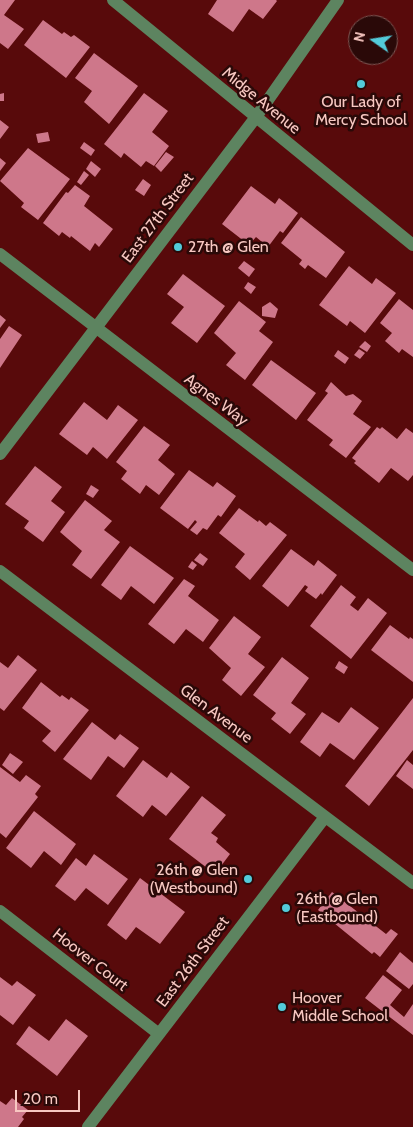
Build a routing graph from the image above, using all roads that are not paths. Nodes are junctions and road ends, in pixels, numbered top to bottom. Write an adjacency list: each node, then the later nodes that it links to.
1 (113, 0): 3 (street, Midge Avenue)
2 (338, 0): 3 (street, East 27th Street)
3 (256, 117): 4 (street, Midge Avenue); 6 (street, East 27th Street)
4 (413, 245)
5 (0, 254): 6 (street, Agnes Way)
6 (95, 328): 7 (street, East 27th Street); 8 (street, Agnes Way)
7 (0, 454)
8 (413, 570)
9 (0, 571): 10 (street, Glen Avenue)
10 (325, 817): 11 (street, Glen Avenue); 13 (street, East 26th Street)
11 (413, 884)
12 (0, 911): 13 (street, Hoover Court)
13 (159, 1034): 14 (street, East 26th Street)
14 (88, 1127)

